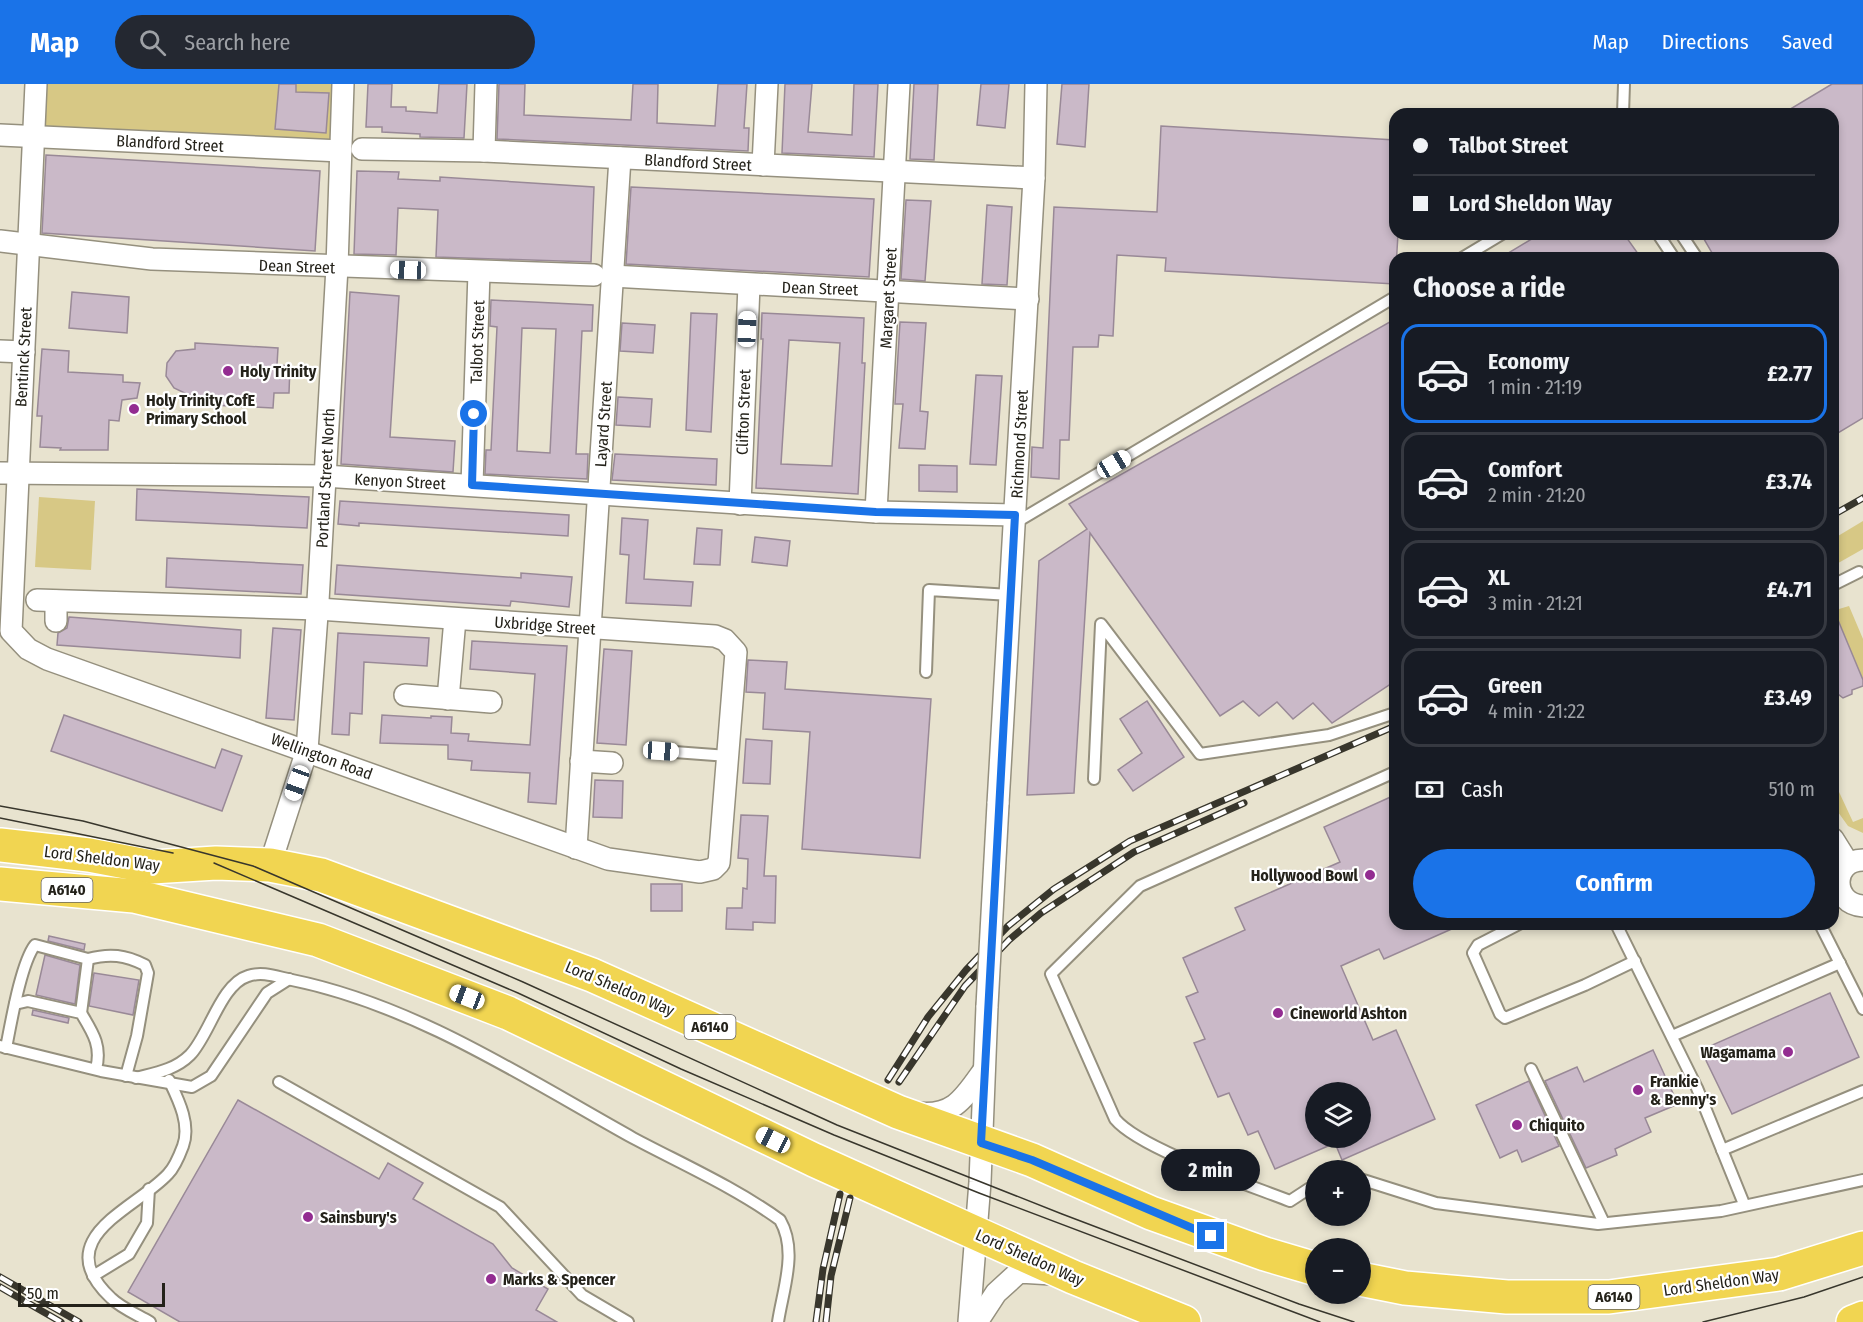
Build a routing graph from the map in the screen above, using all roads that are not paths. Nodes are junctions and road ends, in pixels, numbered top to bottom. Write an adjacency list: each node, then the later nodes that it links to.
1 (36, 84): 10 (street, Bentinck Street)
2 (343, 84): 12 (street, Portland Street North)
3 (486, 84): 13 (street)
4 (767, 84): 15 (street)
5 (899, 84): 16 (street, Margaret Street)
6 (1036, 84): 17 (street, Richmond Street)
7 (1624, 84): 8 (lane)
8 (1623, 108)
9 (0, 135): 10 (street, Blandford Street)
10 (33, 136): 12 (street, Blandford Street); 20 (street, Bentinck Street)
11 (362, 148): 13 (street, Blandford Street)
12 (341, 151): 22 (street, Portland Street North)
13 (484, 152): 14 (street, Blandford Street)
14 (620, 158): 15 (street, Blandford Street); 24 (street, Layard Street)
15 (763, 165): 16 (street, Blandford Street)
16 (894, 171): 17 (street, Blandford Street); 26 (street, Margaret Street)
17 (1034, 178): 27 (street, Richmond Street)
18 (1492, 240): 21 (lane)
19 (0, 241): 20 (street, Dean Street)
20 (28, 243): 22 (street, Dean Street); 30 (street, Bentinck Street)
21 (1472, 252)
22 (337, 267): 23 (street, Dean Street); 32 (street, Portland Street North)
23 (479, 272): 24 (street, Dean Street); 33 (street, Talbot Street)
24 (603, 275): 25 (street, Dean Street); 34 (street, Layard Street)
25 (749, 285): 26 (street, Dean Street); 35 (street, Clifton Street)
26 (888, 291): 27 (street, Dean Street); 36 (street, Margaret Street)
27 (1028, 299): 37 (street, Richmond Street)
28 (1389, 300): 37 (lane)
29 (0, 351): 30 (street)
30 (24, 352): 31 (street, Bentinck Street)
31 (9, 473): 32 (street, Kenyon Street); 45 (street, Bentinck Street)
32 (324, 476): 33 (street, Kenyon Street); 42 (street, Portland Street North)
33 (472, 485): 34 (street, Kenyon Street)
34 (598, 493): 35 (street, Kenyon Street); 44 (street, Layard Street)
35 (740, 504): 36 (street, Kenyon Street)
36 (876, 512): 37 (street, Kenyon Street)
37 (1014, 519): 40 (street, Richmond Street)
38 (1858, 572): 39 (lane)
39 (1839, 582)
40 (1010, 595): 46 (lane); 85 (street, Richmond Street, bridge)
41 (50, 608): 42 (street, Uxbridge Street)
42 (318, 609): 43 (street, Uxbridge Street); 51 (street, Portland Street North)
43 (455, 619): 44 (street, Uxbridge Street); 48 (street)
44 (590, 628): 53 (street, Uxbridge Street); 54 (street, Layard Street)
45 (5, 631): 51 (street, Wellington Road)
46 (926, 672)
47 (405, 695): 48 (street)
48 (447, 699): 49 (street)
49 (491, 702)
50 (1389, 715): 57 (lane)
51 (307, 750): 61 (street, Wellington Road); 64 (street, Portland Street North)
52 (661, 751): 53 (lane)
53 (728, 756): 65 (street, Uxbridge Street)
54 (581, 761): 55 (street); 61 (street, Layard Street)
55 (612, 763)
56 (1389, 775): 97 (lane)
57 (1094, 779)
58 (0, 833): 62 (highway, A6140)
59 (0, 845): 62 (highway, Lord Sheldon Way / A6140)
60 (1839, 845): 63 (street)
61 (576, 848): 65 (street, Wellington Road)
62 (89, 855): 64 (highway, Lord Sheldon Way / A6140)
63 (1856, 862): 66 (street)
64 (270, 865): 91 (highway, Lord Sheldon Way / A6140)
65 (642, 865)
66 (1839, 880)
67 (0, 884): 100 (highway, Lord Sheldon Way / A6140)
68 (1839, 886): 69 (street)
69 (1856, 904): 70 (street)
70 (1863, 924)
71 (1507, 930): 75 (lane)
72 (1619, 930): 75 (lane)
73 (1823, 930): 76 (lane)
74 (88, 959): 78 (lane); 80 (lane); 87 (lane)
75 (1635, 961): 81 (lane)
76 (1840, 963): 79 (lane); 81 (lane)
77 (289, 979): 86 (lane); 89 (lane); 109 (lane)
78 (15, 1004): 80 (lane); 82 (lane)
79 (1863, 1009)
80 (81, 1013): 83 (lane)
81 (1672, 1036): 93 (lane)
82 (3, 1047): 83 (lane)
83 (96, 1069): 87 (lane)
84 (1531, 1069): 99 (lane)
85 (984, 1070): 91 (street); 92 (street)
86 (165, 1071): 87 (lane); 89 (lane)
87 (131, 1077): 89 (lane)
88 (279, 1082): 108 (lane)
89 (171, 1084): 96 (lane)
90 (1863, 1091): 93 (lane)
91 (898, 1112): 92 (highway, Lord Sheldon Way / A6140)
92 (981, 1143): 100 (street); 102 (highway, Lord Sheldon Way / A6140)
93 (1722, 1150): 98 (lane)
94 (1863, 1180): 98 (lane)
95 (1371, 1182): 99 (lane)
96 (149, 1189): 103 (lane); 103 (lane)
97 (1305, 1191)
98 (1744, 1204): 99 (lane)
99 (1604, 1223)
100 (975, 1232): 104 (highway, Lord Sheldon Way / A6140); 110 (street)
101 (1863, 1248): 105 (highway, Lord Sheldon Way / A6140)
102 (1305, 1266)
103 (93, 1276): 107 (lane)
104 (1073, 1277): 111 (street); 112 (highway, Lord Sheldon Way / A6140)
105 (1371, 1281)
106 (1863, 1318): 113 (highway)
107 (150, 1322)
108 (628, 1322)
109 (778, 1322)
110 (969, 1322)
111 (977, 1322)
112 (1184, 1322)
113 (1853, 1322)

